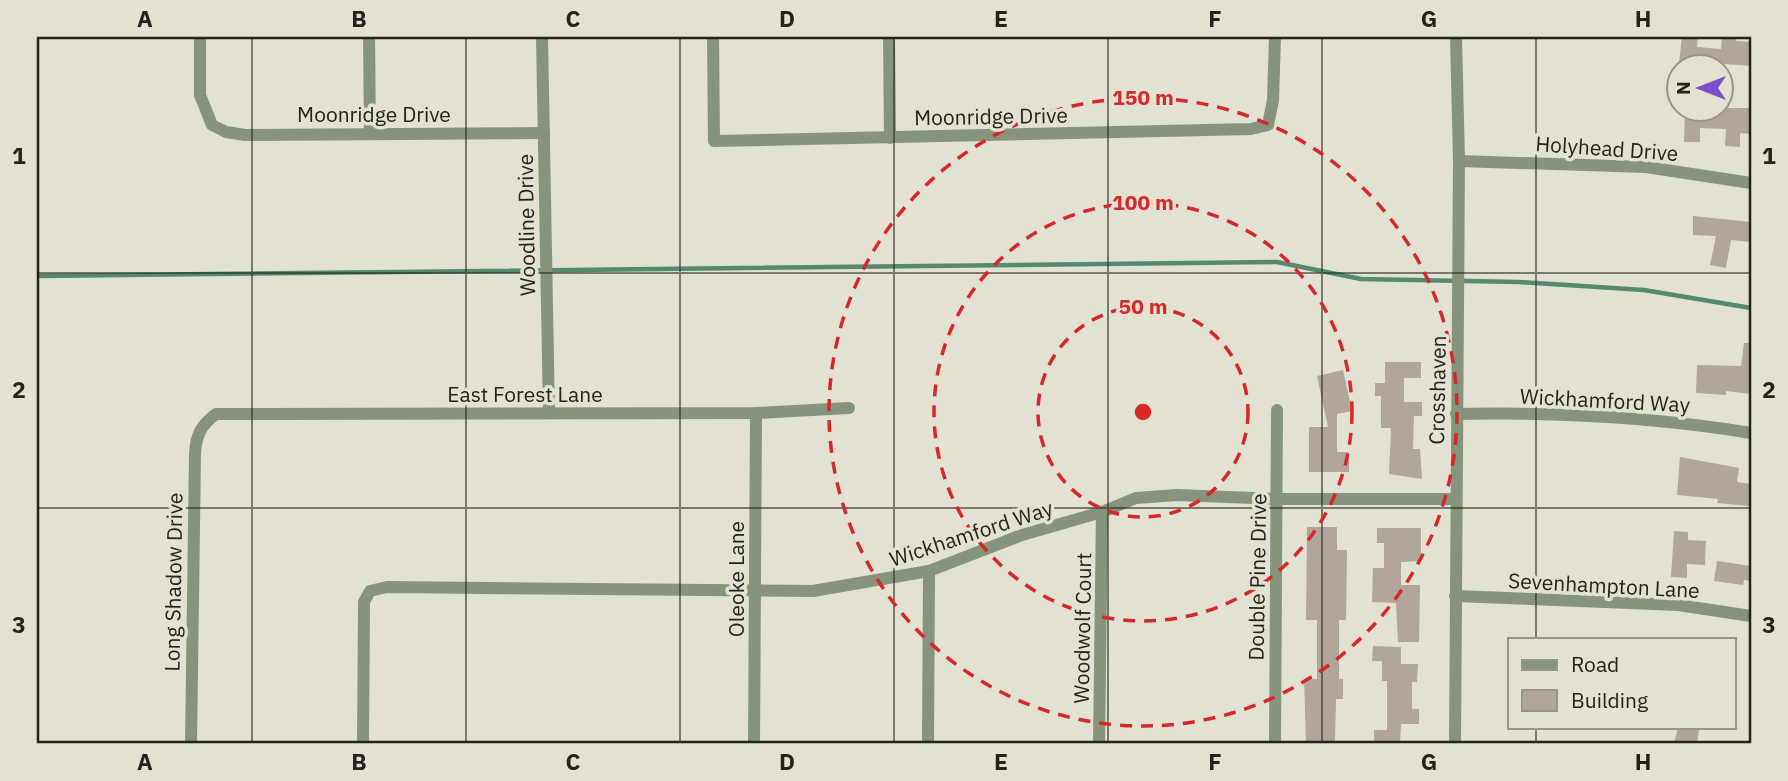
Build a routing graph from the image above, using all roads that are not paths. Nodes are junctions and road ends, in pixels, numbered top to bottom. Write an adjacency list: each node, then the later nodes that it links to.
1 (201, 37): 8 (street, Moonridge Drive)
2 (369, 37): 8 (street)
3 (542, 37): 9 (street, Woodline Drive)
4 (713, 37): 10 (street, Moonridge Drive)
5 (889, 37): 10 (street)
6 (1275, 37): 10 (street, Moonridge Drive)
7 (1456, 37): 11 (street, Crosshaven)
8 (370, 133): 9 (street, Moonridge Drive)
9 (544, 133): 15 (street, Woodline Drive)
10 (890, 138)
11 (1459, 161): 12 (street, Holyhead Drive); 17 (street, Crosshaven)
12 (1751, 183)
13 (849, 408): 16 (street, East Forest Lane)
14 (1278, 410): 20 (street, Double Pine Drive)
15 (549, 413): 16 (street, East Forest Lane); 18 (street, East Forest Lane)
16 (756, 413): 24 (street, Oleoke Lane)
17 (1456, 414): 19 (street, Wickhamford Way); 21 (street, Crosshaven)
18 (204, 423): 27 (street, Long Shadow Drive)
19 (1751, 433)
20 (1277, 499): 21 (street, Wickhamford Way); 22 (street, Wickhamford Way); 32 (street, Double Pine Drive)
21 (1455, 499): 25 (street, Crosshaven)
22 (1102, 512): 23 (street, Wickhamford Way); 31 (street, Woodwolf Court)
23 (929, 571): 24 (street, Wickhamford Way); 30 (street)
24 (754, 592): 28 (street, Wickhamford Way); 29 (street, Oleoke Lane)
25 (1455, 596): 26 (street, Sevenhampton Lane); 33 (street, Crosshaven)
26 (1751, 617)
27 (191, 744)
28 (363, 744)
29 (754, 744)
30 (928, 744)
31 (1099, 744)
32 (1275, 744)
33 (1455, 744)

